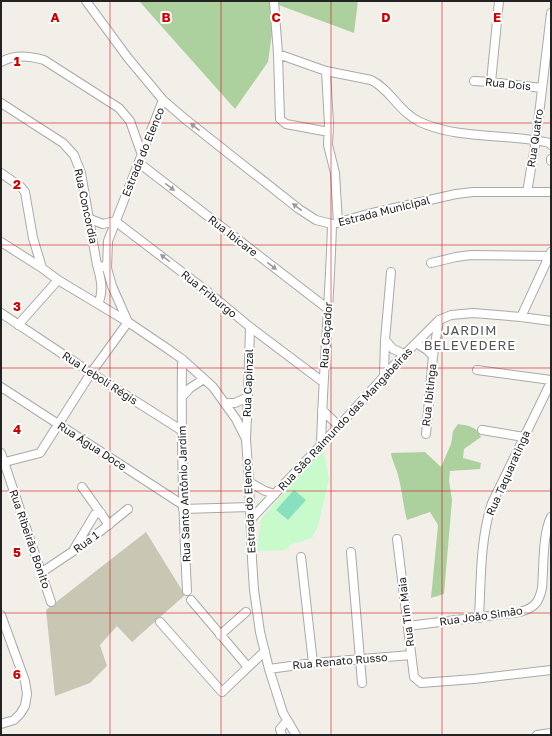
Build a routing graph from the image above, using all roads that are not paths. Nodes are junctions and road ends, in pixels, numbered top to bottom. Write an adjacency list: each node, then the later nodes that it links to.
1 (86, 1): 11 (street, Estrada do Elenco)
2 (274, 1): 5 (street)
3 (499, 1): 9 (street)
4 (551, 13): 10 (street, Rua Quatro)
5 (278, 54): 7 (street); 13 (street)
6 (1, 62): 16 (street)
7 (326, 71): 13 (street, Rua Caçador); 14 (street)
8 (474, 81): 9 (street, Rua Dois)
9 (491, 82): 10 (street, Rua Dois)
10 (542, 88): 14 (street, Rua Quatro)
11 (163, 100): 16 (street, Estrada do Elenco); 23 (street, Estrada Municipal, one-way to 11)
12 (1, 103): 21 (street, Rua Concordia)
13 (329, 132): 23 (street, Rua Caçador)
14 (536, 140): 15 (street); 19 (street, Rua Quatro)
15 (551, 145)
16 (142, 154): 17 (street, Estrada do Elenco)
17 (139, 163): 22 (street, Estrada do Elenco); 33 (street, Rua Ibicare, one-way to 33)
18 (1, 173): 28 (street)
19 (527, 192): 20 (street, Estrada Municipal); 23 (street, Estrada Municipal)
20 (551, 192)
21 (90, 219): 22 (street); 27 (street, Rua Concordia)
22 (115, 221): 29 (street, Estrada do Elenco); 40 (street, Rua Friburgo, one-way to 22)
23 (335, 223): 33 (street, Rua Caçador)
24 (1, 242): 28 (street, Estrada do Elenco)
25 (550, 254): 26 (street); 35 (street)
26 (431, 263)
27 (98, 265): 29 (street); 32 (street)
28 (42, 268): 31 (street, Estrada do Elenco)
29 (107, 268): 38 (street, Estrada do Elenco)
30 (391, 272): 41 (street)
31 (58, 280): 32 (street, Estrada do Elenco); 39 (street)
32 (98, 304): 38 (street, Estrada do Elenco)
33 (328, 309): 51 (street, Rua Caçador)
34 (1, 313): 39 (street)
35 (521, 317): 36 (street); 37 (street)
36 (439, 320): 42 (street, Rua São Raimundo das Mangabeiras); 44 (street, Rua Ibitinga)
37 (551, 321)
38 (128, 322): 45 (street, Estrada do Elenco); 47 (street)
39 (18, 325): 47 (street, Rua Leboli Régis)
40 (250, 327): 51 (street, Rua Friburgo); 54 (street, Rua Capinzal)
41 (385, 340): 43 (street); 48 (street)
42 (416, 343): 43 (street, Rua São Raimundo das Mangabeiras); 44 (street, Rua Ibitinga)
43 (404, 354): 48 (street, Rua São Raimundo das Mangabeiras)
44 (433, 356): 61 (street, Rua Ibitinga)
45 (182, 359): 49 (street, Estrada do Elenco); 53 (street, Rua Santo Antônio Jardim)
46 (477, 370): 50 (street)
47 (91, 373): 57 (street); 59 (street, Rua Leboli Régis)
48 (384, 376): 58 (street, Rua São Raimundo das Mangabeiras)
49 (204, 379): 53 (street); 55 (street, Estrada do Elenco)
50 (551, 381): 62 (street, Rua Taquaratinga)
51 (323, 382): 56 (street, Rua Caçador)
52 (2, 389): 57 (street, Rua Água Doce)
53 (182, 397): 59 (street, Rua Santo Antônio Jardim)
54 (248, 397): 55 (street); 63 (street, Rua Capinzal)
55 (225, 402): 63 (street, Estrada do Elenco)
56 (322, 410): 58 (street); 64 (street, Rua Caçador)
57 (57, 424): 66 (street); 70 (street, Rua Água Doce)
58 (339, 426): 64 (street, Rua São Raimundo das Mangabeiras)
59 (181, 430): 70 (street, Rua Santo Antônio Jardim)
60 (482, 430): 62 (street)
61 (426, 434)
62 (524, 437): 87 (street, Rua Taquaratinga)
63 (246, 439): 67 (street, Estrada do Elenco)
64 (321, 445): 69 (street, Rua São Raimundo das Mangabeiras)
65 (1, 453): 66 (street, Rua Ribeirão Bonito)
66 (4, 462): 81 (street, Rua Ribeirão Bonito)
67 (249, 482): 69 (street); 71 (street, Estrada do Elenco)
68 (82, 487): 73 (street)
69 (275, 494): 75 (street, Rua São Raimundo das Mangabeiras)
70 (183, 507): 71 (street); 82 (street, Rua Santo Antônio Jardim)
71 (250, 507): 75 (street, Estrada do Elenco)
72 (128, 508): 76 (street, Rua 1)
73 (101, 513): 76 (street); 78 (street)
74 (551, 517): 87 (street, Rua João Simão)
75 (251, 519): 91 (street, Estrada do Elenco)
76 (109, 524): 78 (street, Rua 1)
77 (397, 539): 89 (street, Rua Tim Maia)
78 (73, 551): 81 (street, Rua 1)
79 (351, 552): 93 (street)
80 (301, 557): 94 (street)
81 (42, 572): 84 (street, Rua Ribeirão Bonito)
82 (188, 592)
83 (191, 600): 90 (street)
84 (51, 602)
85 (246, 612): 90 (street)
86 (1, 615): 100 (street)
87 (479, 618): 89 (street, Rua João Simão)
88 (160, 622): 95 (street)
89 (408, 626): 92 (street, Rua Tim Maia)
90 (220, 635): 95 (street)
91 (265, 651): 95 (street); 96 (street, Estrada do Elenco)
92 (411, 655): 93 (street, Rua Renato Russo); 97 (street, Rua Tim Maia)
93 (361, 659): 94 (street, Rua Renato Russo); 98 (street)
94 (313, 663): 96 (street, Rua Renato Russo)
95 (248, 667)
96 (269, 669): 99 (street, Estrada do Elenco)
97 (551, 670)
98 (362, 683)
99 (287, 721): 102 (street); 103 (street, Estrada do Elenco)
100 (1, 724)
101 (551, 733): 104 (street)
102 (282, 735)
103 (296, 735)
104 (537, 735)

